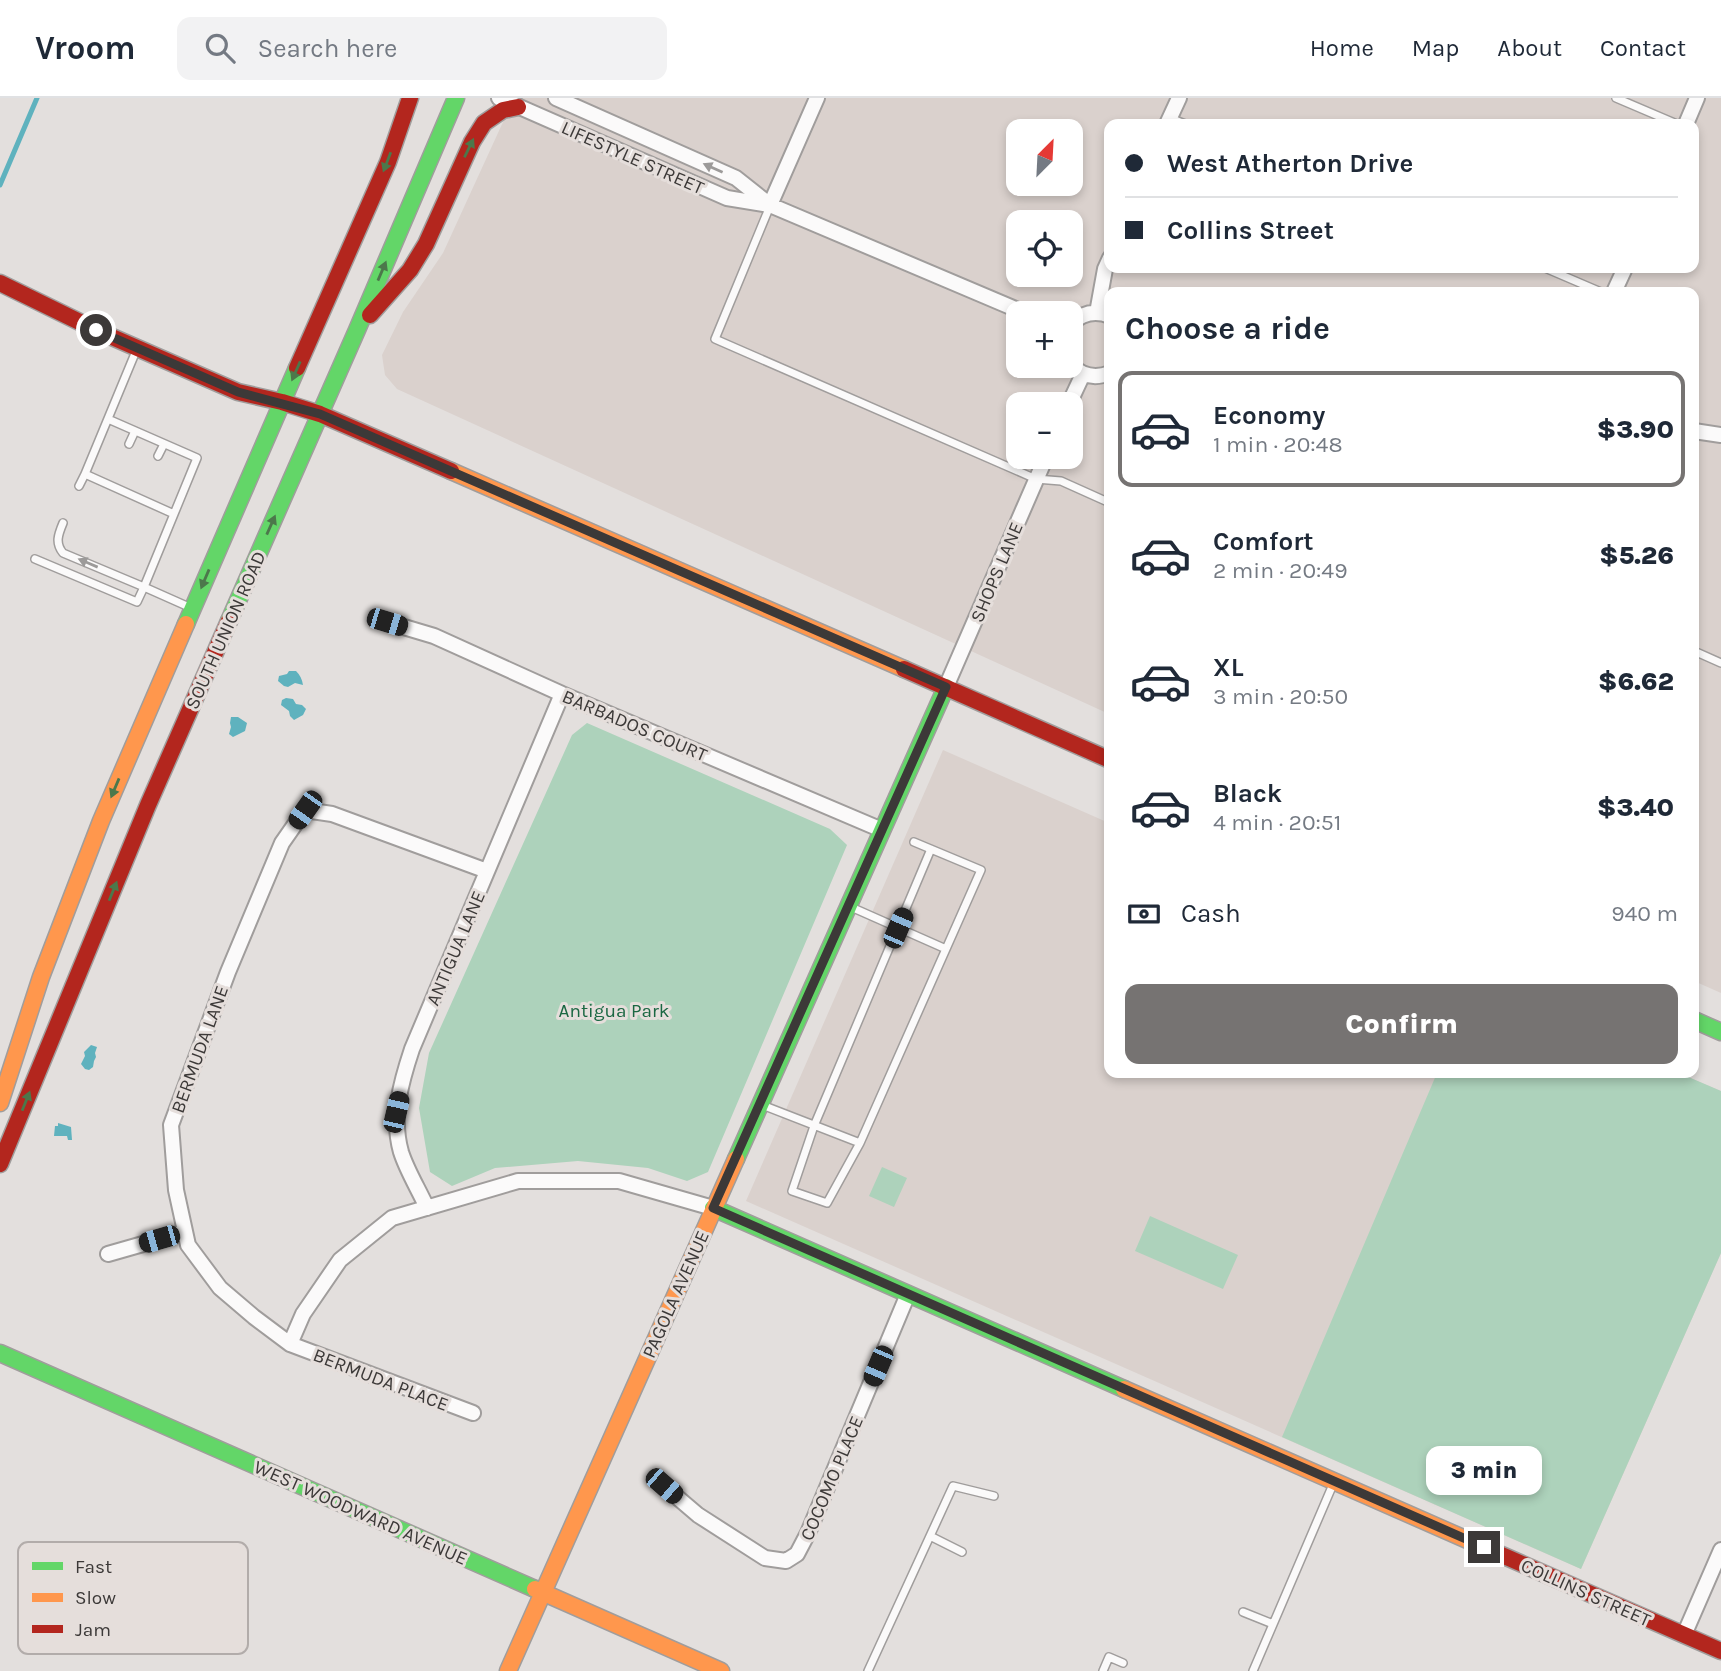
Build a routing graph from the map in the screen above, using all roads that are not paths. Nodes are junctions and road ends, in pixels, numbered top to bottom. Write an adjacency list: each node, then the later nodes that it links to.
1 (410, 98): 25 (street, SOUTH UNION ROAD, one-way to 25)
2 (456, 98): 21 (street, SOUTH UNION ROAD, one-way to 2)
3 (499, 98): 9 (street, LIFESTYLE STREET)
4 (556, 98): 13 (street, LIFESTYLE STREET, one-way to 4)
5 (817, 98): 13 (street)
6 (1179, 98): 10 (street)
7 (1616, 98): 11 (lane)
8 (1698, 98): 12 (street)
9 (518, 107): 13 (street, LIFESTYLE STREET); 21 (street, one-way to 9)
10 (1170, 119)
11 (1665, 119)
12 (1688, 119)
13 (770, 205): 18 (street, LIFESTYLE STREET); 37 (lane)
14 (1557, 273): 16 (lane)
15 (0, 283): 22 (street)
16 (1589, 287)
17 (1104, 292): 19 (street)
18 (1006, 305)
19 (1103, 314): 20 (street)
20 (1083, 315)
21 (357, 330): 26 (street, SOUTH UNION ROAD)
22 (137, 348): 25 (street); 27 (lane)
23 (1083, 372): 24 (street)
24 (1104, 375)
25 (282, 402): 26 (street); 47 (street, SOUTH UNION ROAD, one-way to 47)
26 (320, 414): 51 (street); 67 (street, SOUTH UNION ROAD, one-way to 26)
27 (108, 419): 28 (lane); 35 (lane)
28 (135, 431): 31 (lane); 32 (lane)
29 (1699, 432): 30 (street)
30 (1721, 435)
31 (130, 444)
32 (164, 444): 33 (lane); 43 (lane)
33 (158, 456)
34 (1041, 469): 37 (street, SHOPS LANE)
35 (85, 474): 38 (lane); 39 (lane)
36 (116, 476): 39 (lane)
37 (1036, 479): 42 (lane); 51 (street, SHOPS LANE)
38 (79, 486)
39 (112, 486): 41 (lane)
40 (145, 488): 41 (lane)
41 (141, 499): 43 (lane)
42 (1104, 500)
43 (174, 514): 46 (lane)
44 (63, 523): 46 (lane, one-way to 44)
45 (34, 559): 46 (lane)
46 (144, 587): 47 (lane)
47 (193, 608): 63 (street, SOUTH UNION ROAD, one-way to 63)
48 (387, 622): 52 (street, BARBADOS COURT)
49 (1699, 653): 50 (lane)
50 (1721, 663)
51 (946, 687): 53 (street); 54 (street, PAGOLA AVENUE)
52 (562, 694): 54 (street, BARBADOS COURT); 57 (street, ANTIGUA LANE)
53 (1104, 757)
54 (882, 830): 58 (street, PAGOLA AVENUE)
55 (914, 842): 56 (lane)
56 (931, 849): 59 (lane); 60 (lane)
57 (487, 871): 68 (street, ANTIGUA LANE); 70 (street, BERMUDA LANE)
58 (848, 906): 59 (lane); 64 (street, PAGOLA AVENUE)
59 (898, 928): 60 (lane); 65 (lane)
60 (946, 949): 66 (lane)
61 (1699, 1022): 62 (street)
62 (1721, 1032)
63 (0, 1102)
64 (759, 1104): 65 (lane); 69 (street, PAGOLA AVENUE)
65 (814, 1126): 66 (lane); 66 (lane)
66 (860, 1143)
67 (0, 1164)
68 (427, 1208): 69 (street, COLLINS STREET); 73 (street, COLLINS STREET)
69 (713, 1208): 72 (street, COLLINS STREET); 82 (street, PAGOLA AVENUE)
70 (185, 1232): 71 (street); 73 (street, BERMUDA LANE)
71 (108, 1254)
72 (908, 1294): 76 (street, COLLINS STREET); 77 (street, COCOMO PLACE)
73 (290, 1344): 75 (street, BERMUDA PLACE)
74 (0, 1353): 82 (street, WEST WOODWARD AVENUE)
75 (473, 1413)
76 (1334, 1481): 84 (lane); 85 (street, COLLINS STREET)
77 (664, 1486)
78 (994, 1496): 79 (lane)
79 (930, 1536): 81 (lane); 90 (lane)
80 (1721, 1550): 85 (street)
81 (962, 1552)
82 (542, 1592): 88 (street, PAGOLA AVENUE); 89 (street, WEST WOODWARD AVENUE)
83 (1243, 1612): 84 (lane)
84 (1273, 1624): 92 (lane)
85 (1684, 1635): 86 (street, COLLINS STREET)
86 (1721, 1651)
87 (1123, 1663): 91 (lane)
88 (508, 1671)
89 (721, 1671)
90 (868, 1671)
91 (1103, 1671)
92 (1253, 1671)

